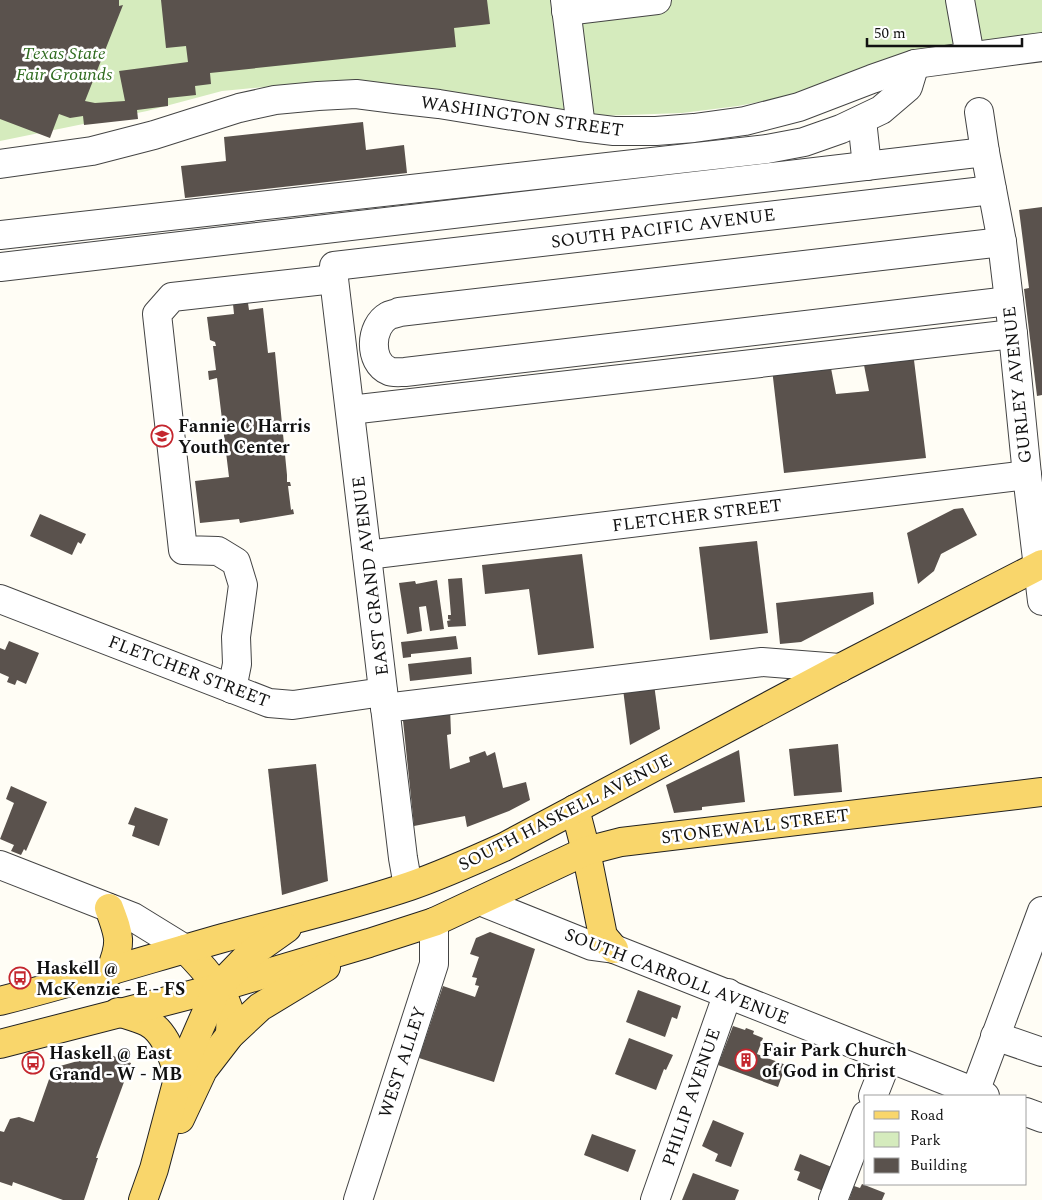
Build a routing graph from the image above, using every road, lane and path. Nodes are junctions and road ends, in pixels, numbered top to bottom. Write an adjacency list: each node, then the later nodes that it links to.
1 (657, 0): 3 (street)
2 (960, 0): 5 (street)
3 (565, 5): 9 (street)
4 (1042, 47): 5 (street, WASHINGTON STREET)
5 (970, 56): 6 (street, WASHINGTON STREET)
6 (915, 64): 8 (street); 9 (street, WASHINGTON STREET)
7 (979, 112): 12 (street, GURLEY AVENUE)
8 (862, 120): 11 (street); 13 (street)
9 (581, 127): 10 (street, WASHINGTON STREET)
10 (0, 164)
11 (867, 166): 12 (street); 16 (street)
12 (988, 170): 15 (street, GURLEY AVENUE); 18 (street, SOUTH PACIFIC AVENUE)
13 (31, 233): 14 (street); 16 (street)
14 (0, 235)
15 (1002, 242): 19 (street, GURLEY AVENUE); 21 (street)
16 (35, 263): 17 (street)
17 (0, 267)
18 (334, 272): 22 (street, EAST GRAND AVENUE); 30 (street, SOUTH PACIFIC AVENUE)
19 (1009, 301): 20 (street, GURLEY AVENUE); 21 (street)
20 (1013, 334): 23 (street); 24 (street, GURLEY AVENUE)
21 (373, 347): 22 (street)
22 (343, 349): 23 (street, EAST GRAND AVENUE)
23 (350, 410): 25 (street, EAST GRAND AVENUE)
24 (1026, 474): 25 (street, FLETCHER STREET); 26 (street, GURLEY AVENUE)
25 (367, 555): 31 (street, EAST GRAND AVENUE)
26 (1040, 565): 28 (street, GURLEY AVENUE); 29 (main road, SOUTH HASKELL AVENUE)
27 (0, 599): 30 (street, FLETCHER STREET)
28 (1042, 600)
29 (840, 668): 31 (street, FLETCHER STREET); 33 (main road, SOUTH HASKELL AVENUE)
30 (232, 689): 31 (street, FLETCHER STREET)
31 (384, 700): 36 (street, EAST GRAND AVENUE)
32 (1042, 792): 34 (main road, STONEWALL STREET)
33 (575, 809): 34 (main road); 36 (main road, SOUTH HASKELL AVENUE)
34 (586, 851): 37 (main road, STONEWALL STREET); 44 (main road)
35 (0, 865): 38 (street)
36 (408, 886): 40 (main road, SOUTH HASKELL AVENUE)
37 (480, 900): 41 (main road); 44 (street, SOUTH CARROLL AVENUE)
38 (110, 908): 43 (street); 45 (main road)
39 (1042, 910): 51 (street)
40 (303, 918): 43 (main road, SOUTH HASKELL AVENUE); 46 (main road)
41 (434, 922): 42 (main road); 63 (street, WEST ALLEY)
42 (369, 943): 46 (main road); 50 (main road)
43 (185, 949): 45 (main road, SOUTH HASKELL AVENUE); 46 (main road)
44 (614, 949): 47 (street, SOUTH CARROLL AVENUE)
45 (110, 972): 48 (main road, SOUTH HASKELL AVENUE)
46 (217, 988): 49 (main road); 50 (main road); 55 (main road)
47 (728, 993): 54 (street, SOUTH CARROLL AVENUE); 64 (street, PHILIP AVENUE)
48 (0, 1001)
49 (118, 1012): 52 (main road); 55 (main road)
50 (230, 1035): 61 (main road)
51 (995, 1036): 53 (street); 56 (street)
52 (0, 1044)
53 (1042, 1052)
54 (888, 1058): 56 (street, SOUTH CARROLL AVENUE); 57 (street)
55 (179, 1075): 61 (main road)
56 (980, 1094)
57 (873, 1095)
58 (1027, 1112): 59 (street)
59 (1042, 1118)
60 (864, 1120): 65 (street)
61 (154, 1169): 62 (main road)
62 (144, 1200)
63 (358, 1200)
64 (654, 1200)
65 (833, 1200)

